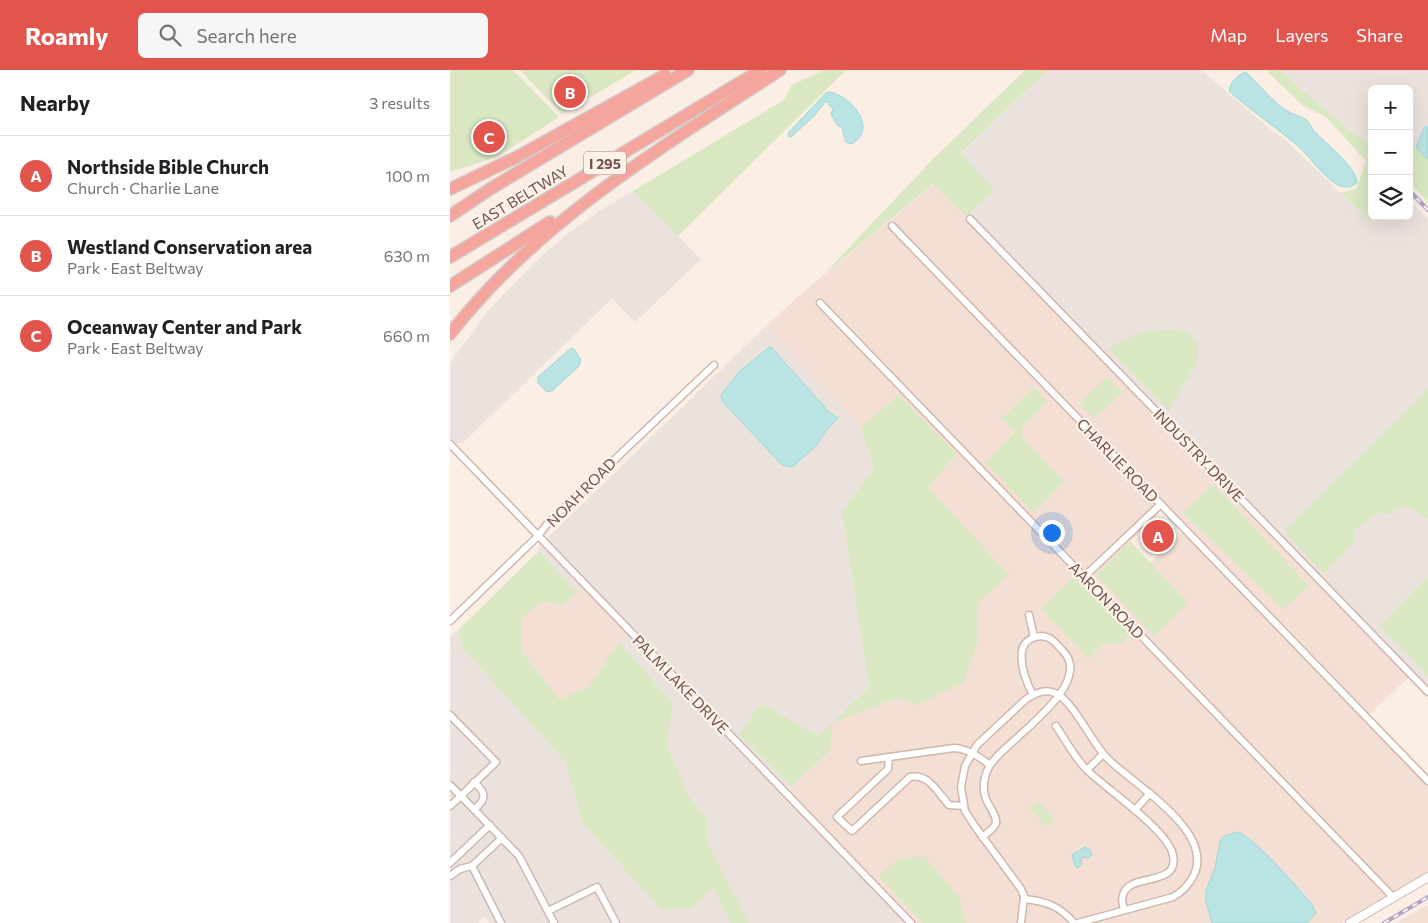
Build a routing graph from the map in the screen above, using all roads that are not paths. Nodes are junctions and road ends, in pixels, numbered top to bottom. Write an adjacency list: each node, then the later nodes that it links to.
1 (674, 70): 6 (highway)
2 (688, 70): 7 (highway, EAST BELTWAY / I 295)
3 (761, 70): 12 (highway, EAST BELTWAY / I 295)
4 (780, 70): 5 (highway)
5 (626, 172): 13 (highway); 15 (highway)
6 (450, 189)
7 (490, 189): 8 (highway); 9 (highway, EAST BELTWAY / I 295)
8 (450, 211)
9 (450, 216)
10 (970, 219): 24 (street, INDUSTRY DRIVE)
11 (892, 226): 18 (street, CHARLIE ROAD)
12 (450, 257)
13 (450, 286)
14 (820, 303): 20 (street, AARON ROAD)
15 (450, 334)
16 (714, 365): 19 (street, NOAH ROAD)
17 (450, 444): 19 (street, PALM LAKE DRIVE)
18 (1161, 504): 20 (street); 35 (street, CHARLIE ROAD)
19 (538, 536): 22 (street, NOAH ROAD); 58 (street, PALM LAKE DRIVE)
20 (1084, 577): 51 (street, AARON ROAD)
21 (1029, 615): 23 (street)
22 (450, 620)
23 (1034, 637): 25 (street); 26 (street)
24 (1428, 692)
25 (1033, 694): 26 (street); 29 (street)
26 (1059, 695): 30 (street); 33 (street)
27 (450, 714): 36 (street)
28 (1056, 726): 34 (street)
29 (971, 752): 31 (street); 33 (street); 41 (street)
30 (1103, 754): 34 (street); 38 (street)
31 (890, 757): 32 (street); 41 (street)
32 (861, 761)
33 (990, 765): 45 (street)
34 (1087, 770): 43 (street)
35 (1428, 781)
36 (474, 782): 39 (street); 42 (street)
37 (450, 785): 39 (street)
38 (1150, 794): 43 (street); 53 (street)
39 (461, 796): 40 (street); 42 (street)
40 (450, 806)
41 (964, 806): 45 (street)
42 (474, 809): 44 (street)
43 (1135, 810): 53 (street)
44 (490, 825): 46 (street); 47 (street)
45 (982, 837): 52 (street)
46 (502, 838): 48 (street); 54 (street)
47 (450, 863)
48 (472, 866): 49 (street); 55 (street)
49 (450, 876)
50 (1428, 877): 51 (street)
51 (1393, 897): 62 (street)
52 (1024, 899): 59 (street); 60 (street)
53 (1124, 910): 61 (street)
54 (548, 911): 56 (street); 57 (street)
55 (501, 923)
56 (554, 923)
57 (616, 923)
58 (912, 923)
59 (1021, 923)
60 (1074, 923)
61 (1078, 923)
62 (1350, 923)

